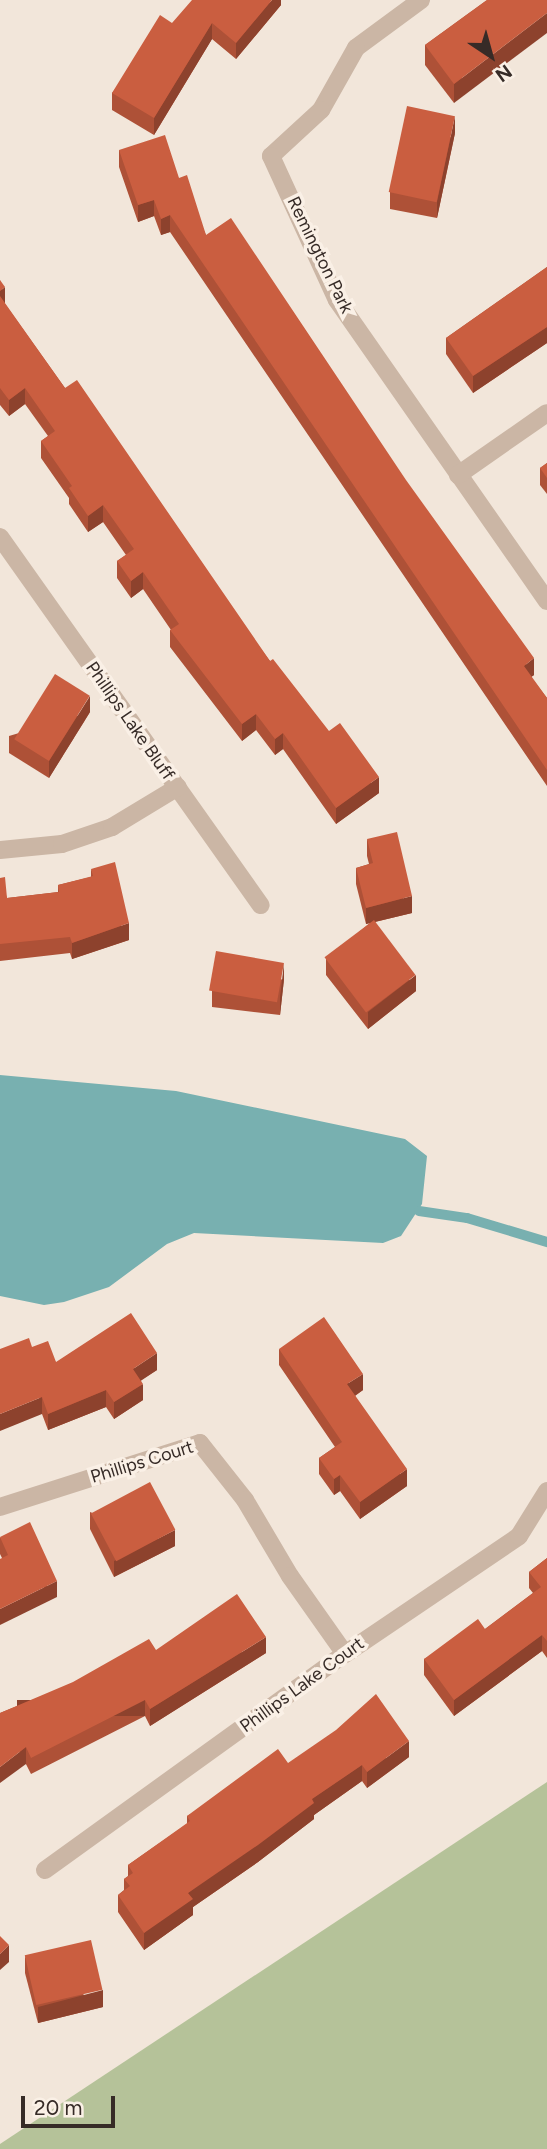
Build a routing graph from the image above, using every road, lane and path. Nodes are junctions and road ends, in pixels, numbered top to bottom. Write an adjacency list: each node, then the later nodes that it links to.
1 (421, 0): 3 (street, Remington Park)
2 (547, 413): 3 (street)
3 (458, 475): 5 (street, Remington Park)
4 (0, 537): 6 (street, Phillips Lake Bluff)
5 (547, 601)
6 (178, 788): 7 (street); 8 (street, Phillips Lake Bluff)
7 (0, 850)
8 (261, 905)
9 (547, 1491): 11 (street, Phillips Lake Court)
10 (0, 1507): 11 (street, Phillips Court)
11 (345, 1654): 12 (street, Phillips Lake Court)
12 (45, 1870)

